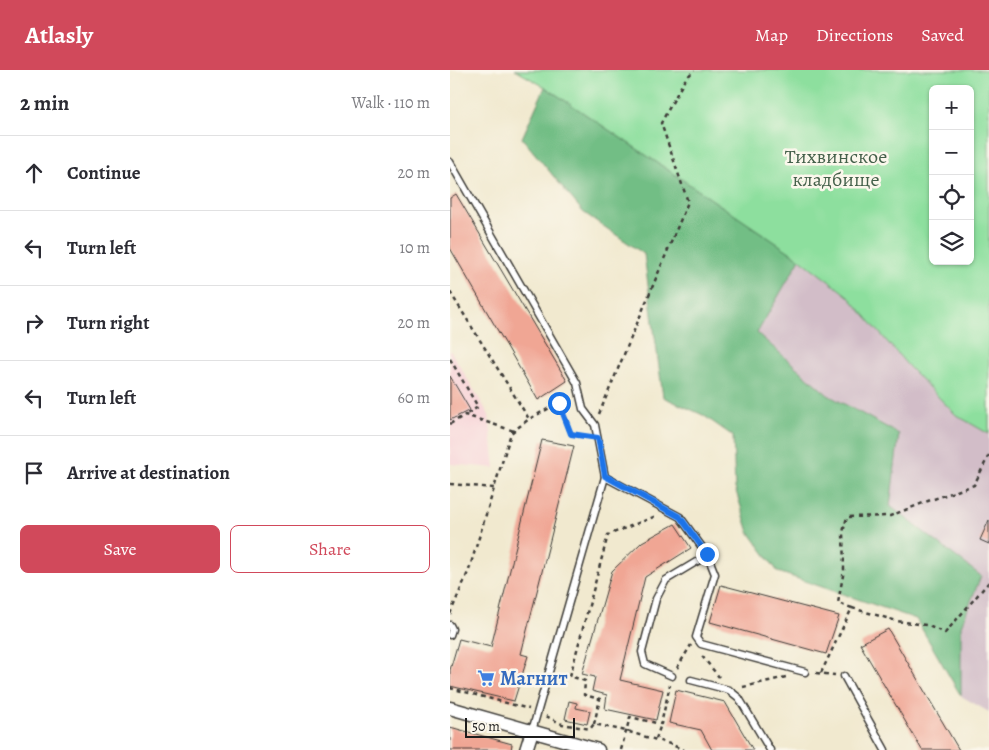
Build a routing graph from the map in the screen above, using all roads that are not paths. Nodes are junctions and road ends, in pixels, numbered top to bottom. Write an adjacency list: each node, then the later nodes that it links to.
1 (450, 162): 2 (lane)
2 (452, 172): 3 (lane)
3 (605, 476): 4 (lane); 12 (lane)
4 (707, 554): 7 (lane); 8 (lane)
5 (450, 625): 6 (lane)
6 (450, 635)
7 (805, 672)
8 (672, 676)
9 (844, 676): 16 (lane)
10 (691, 680): 15 (lane)
11 (450, 708): 12 (street)
12 (532, 731): 13 (street); 14 (street)
13 (526, 750)
14 (598, 750)
15 (770, 750)
16 (885, 750)

